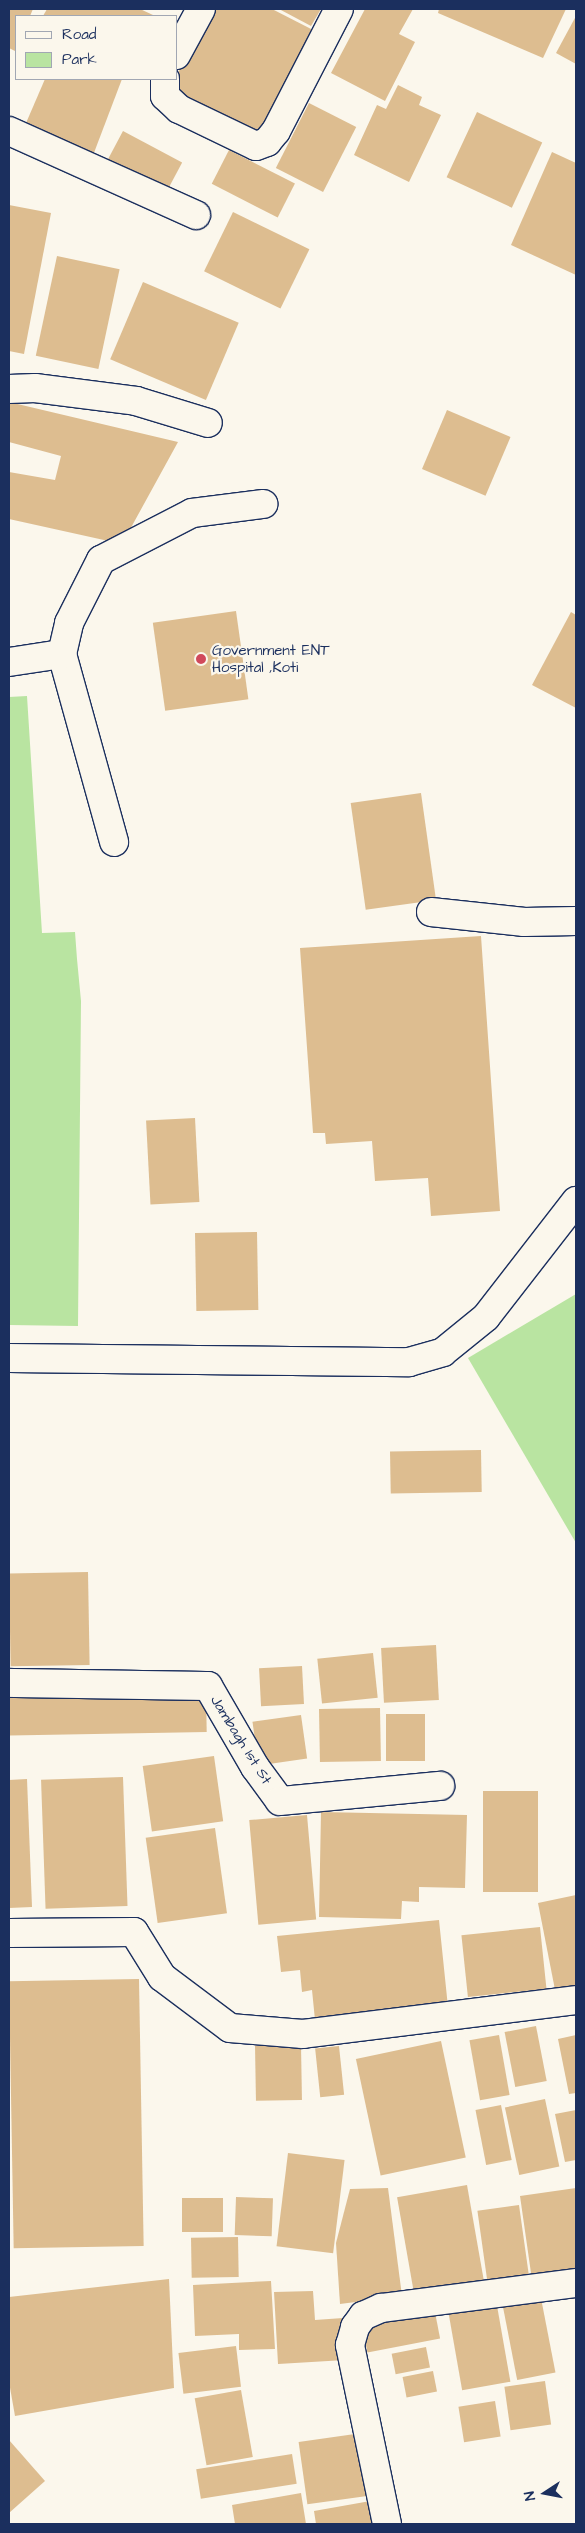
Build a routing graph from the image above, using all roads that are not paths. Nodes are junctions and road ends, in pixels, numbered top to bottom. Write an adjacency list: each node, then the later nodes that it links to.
1 (201, 9): 3 (street)
2 (339, 9): 4 (street)
3 (178, 51)
4 (165, 80)
5 (9, 131): 6 (street)
6 (196, 215)
7 (9, 389): 8 (street)
8 (208, 423)
9 (263, 504): 10 (street)
10 (62, 654): 11 (street); 12 (street)
11 (9, 662)
12 (114, 842)
13 (431, 912): 14 (street)
14 (576, 921)
15 (576, 1201): 16 (street)
16 (9, 1358)
17 (9, 1683): 18 (street, Jambagh 1st St)
18 (440, 1786)
19 (9, 1933): 20 (street)
20 (576, 2000)
21 (576, 2283): 22 (street)
22 (387, 2524)

